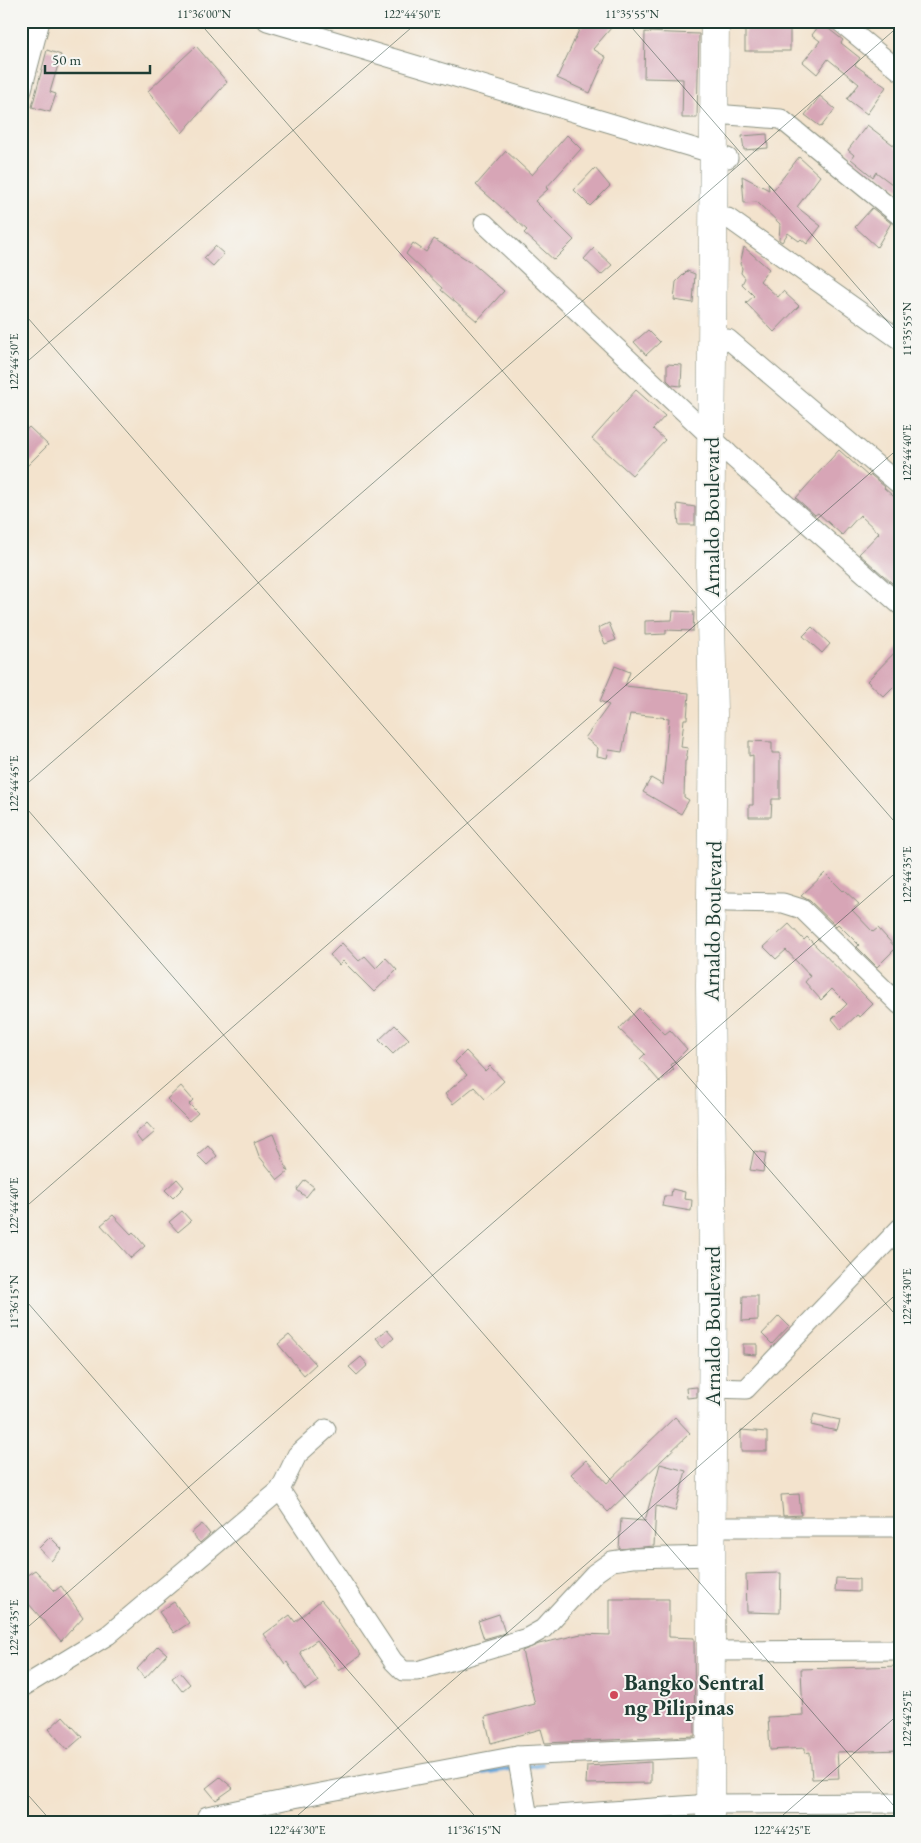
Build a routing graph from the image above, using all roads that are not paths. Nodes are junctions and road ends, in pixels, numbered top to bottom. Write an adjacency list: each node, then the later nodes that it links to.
1 (40, 21): 7 (street)
2 (267, 21): 9 (street)
3 (715, 21): 9 (highway, Arnaldo Boulevard)
4 (728, 21): 8 (highway, Arnaldo Boulevard)
5 (839, 21): 6 (street)
6 (900, 71)
7 (21, 93)
8 (728, 115): 9 (highway, Arnaldo Boulevard); 10 (street)
9 (721, 156): 11 (highway, Arnaldo Boulevard); 13 (highway, Arnaldo Boulevard)
10 (900, 216)
11 (728, 218): 13 (highway, Arnaldo Boulevard); 15 (street)
12 (484, 223): 16 (street)
13 (721, 298): 14 (highway, Arnaldo Boulevard); 16 (highway, Arnaldo Boulevard)
14 (728, 339): 16 (highway, Arnaldo Boulevard); 17 (street)
15 (900, 340)
16 (721, 446): 18 (street); 19 (highway, Arnaldo Boulevard)
17 (900, 485)
18 (900, 606)
19 (720, 850): 20 (highway, Arnaldo Boulevard); 21 (highway, Arnaldo Boulevard)
20 (727, 902): 21 (highway, Arnaldo Boulevard); 22 (street)
21 (718, 987): 24 (highway, Arnaldo Boulevard)
22 (900, 1005)
23 (900, 1228): 24 (street)
24 (719, 1389): 27 (highway, Arnaldo Boulevard)
25 (326, 1429): 26 (street)
26 (280, 1490): 29 (street); 32 (street)
27 (719, 1527): 28 (street); 29 (highway, Arnaldo Boulevard); 31 (highway, Arnaldo Boulevard)
28 (900, 1527)
29 (712, 1556): 31 (highway, Arnaldo Boulevard)
30 (900, 1650): 31 (street)
31 (719, 1651): 33 (highway, Arnaldo Boulevard); 36 (highway, Arnaldo Boulevard)
32 (21, 1688)
33 (710, 1747): 34 (street); 36 (highway, Arnaldo Boulevard)
34 (517, 1756): 36 (street); 37 (street)
35 (900, 1803): 36 (street)
36 (718, 1813)
37 (207, 1816)

